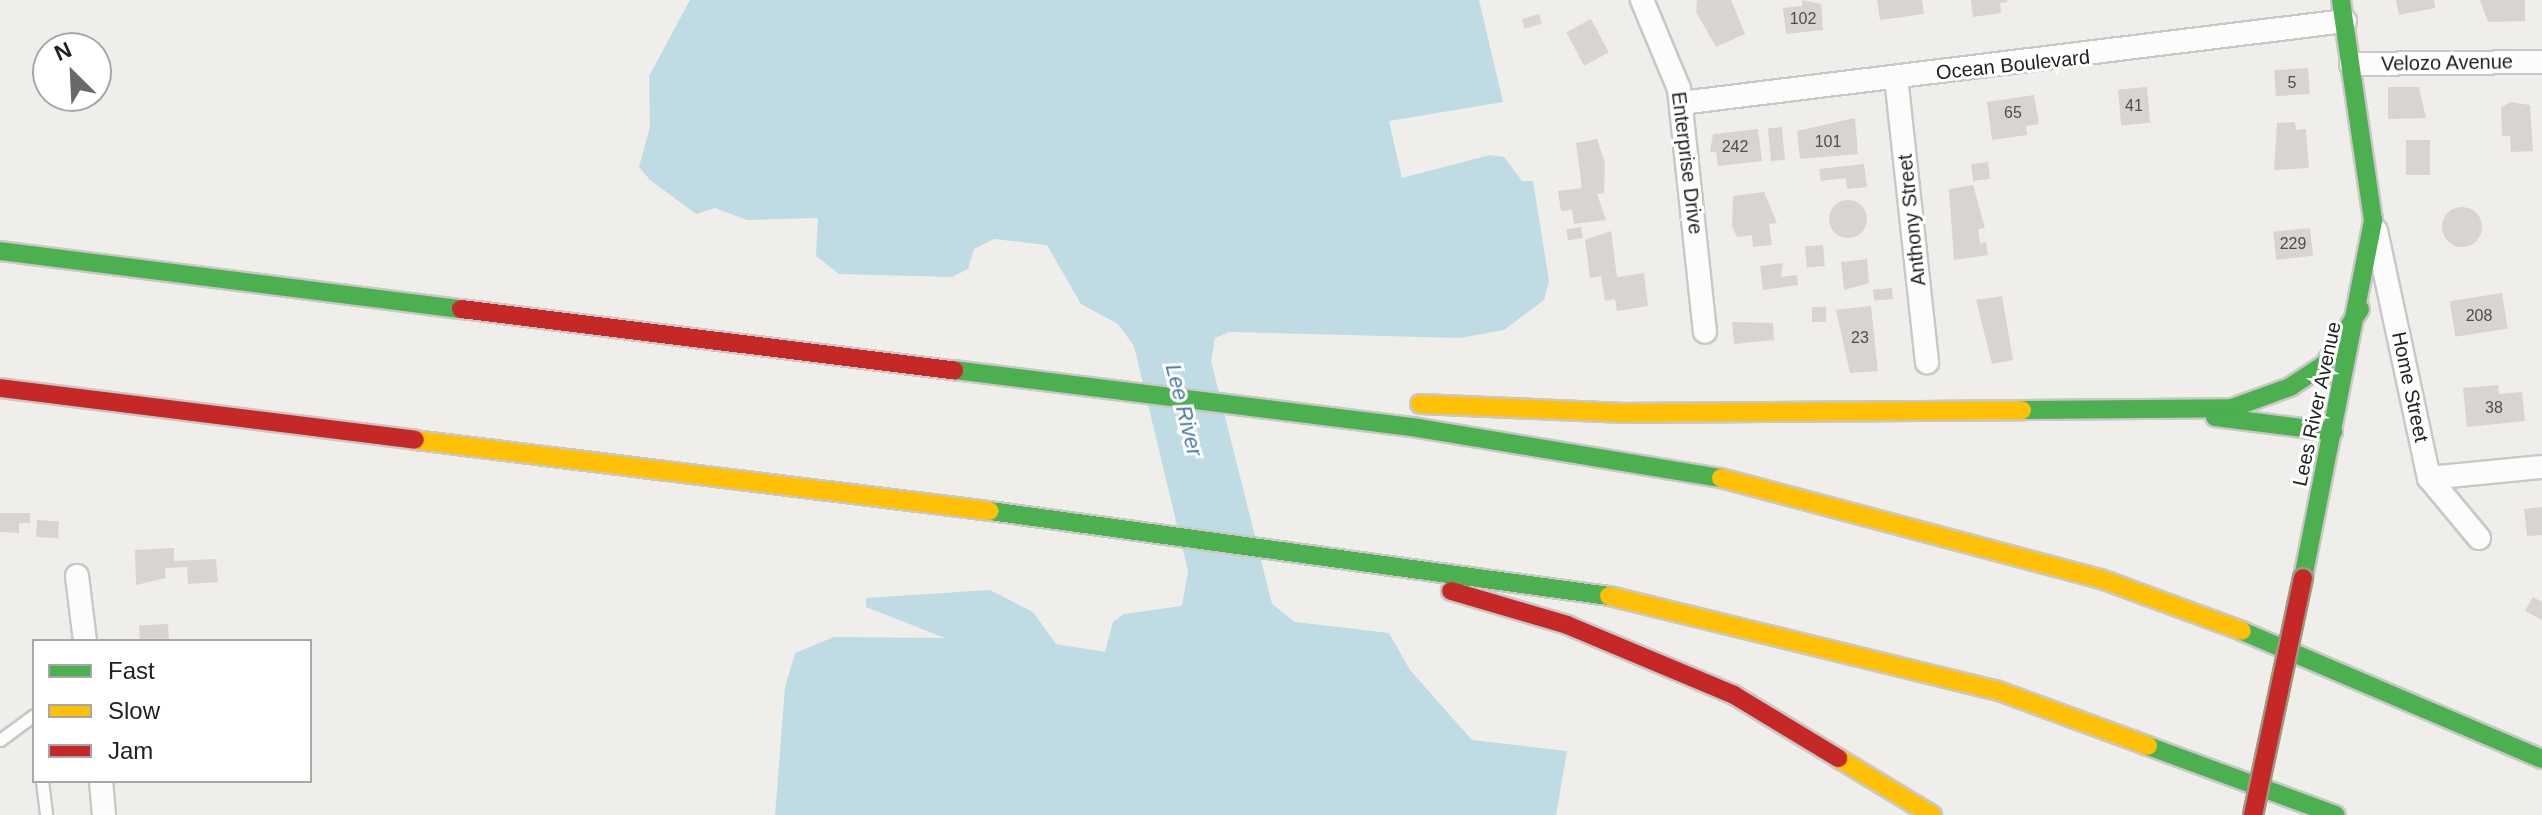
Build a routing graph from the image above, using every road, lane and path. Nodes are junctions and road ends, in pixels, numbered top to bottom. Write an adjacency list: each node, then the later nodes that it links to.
1 (1642, 0): 6 (street, Enterprise Drive)
2 (2343, 10): 4 (main road, Lees River Avenue); 5 (street, Ocean Boulevard)
3 (2542, 62): 4 (street, Velozo Avenue)
4 (2351, 64): 7 (main road, Lees River Avenue)
5 (1896, 77): 6 (street, Ocean Boulevard); 11 (street, Anthony Street)
6 (1681, 103): 10 (street, Enterprise Drive)
7 (2373, 220): 9 (main road, Lees River Avenue); 17 (street, Home Street)
8 (0, 251): 13 (main road)
9 (2360, 309): 14 (main road); 15 (main road, Lees River Avenue)
10 (1705, 332)
11 (1927, 362)
12 (0, 388): 19 (main road)
13 (1263, 408): 14 (main road); 24 (main road)
14 (2126, 408): 15 (main road)
15 (2333, 432): 30 (main road, Lees River Avenue, bridge)
16 (2542, 467): 17 (street)
17 (2429, 478): 18 (street, Home Street)
18 (2479, 538)
19 (1315, 551): 29 (main road); 31 (main road)
20 (77, 576): 21 (street)
21 (85, 639)
22 (32, 716): 23 (lane)
23 (0, 740)
24 (2542, 759)
25 (42, 783): 27 (lane)
26 (101, 783): 28 (street)
27 (46, 815)
28 (104, 815)
29 (1932, 815)
30 (2253, 815)
31 (2336, 815)

